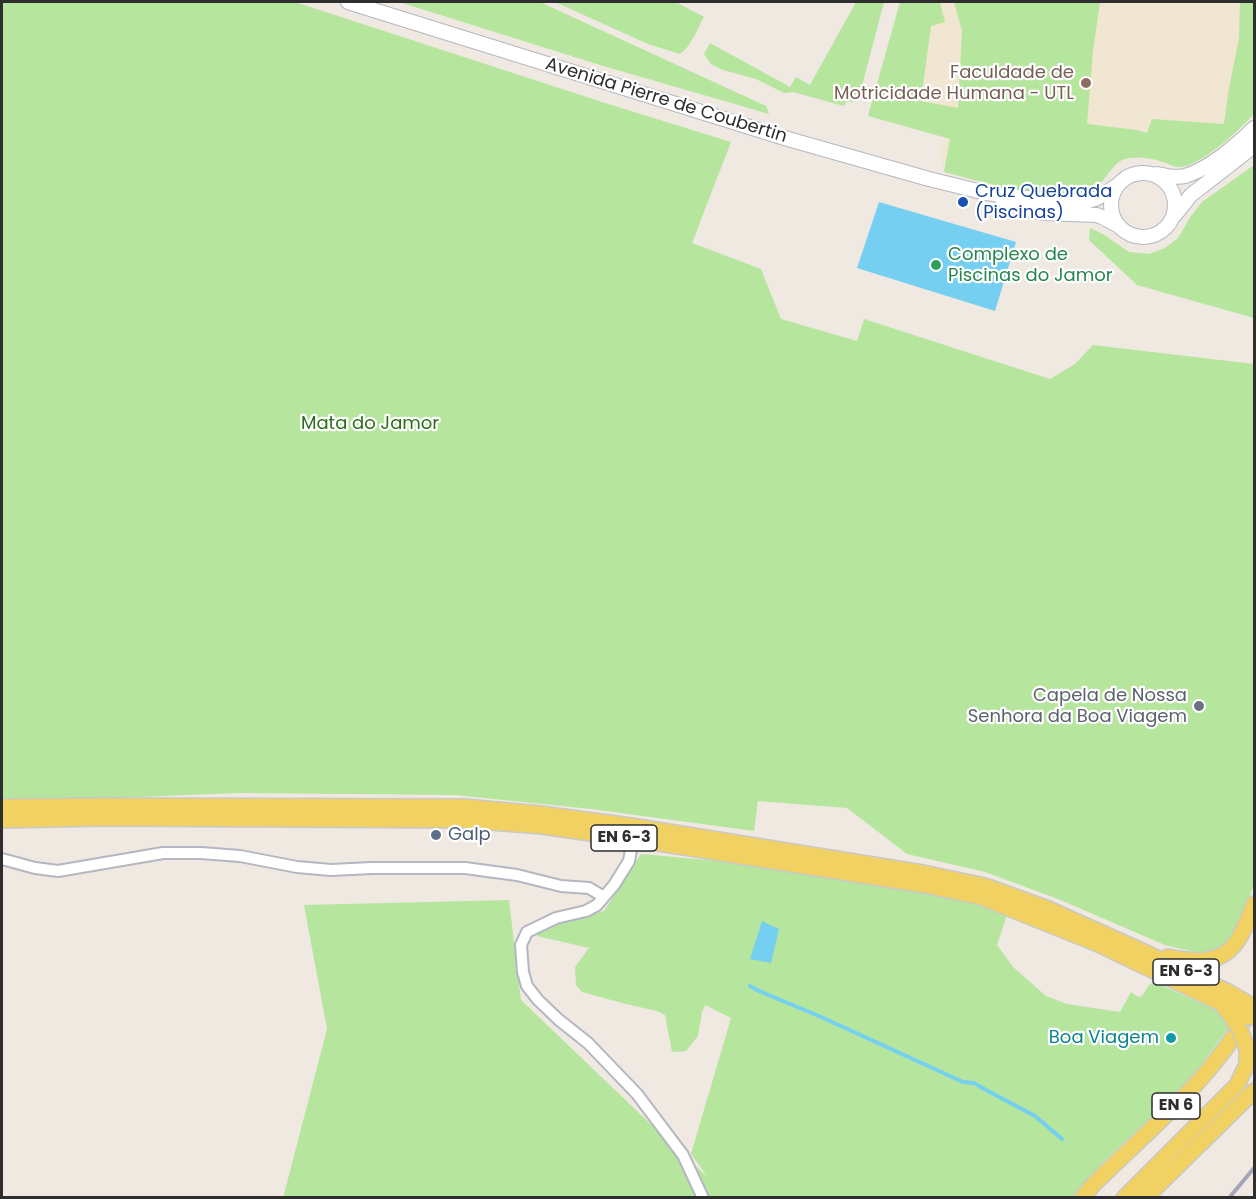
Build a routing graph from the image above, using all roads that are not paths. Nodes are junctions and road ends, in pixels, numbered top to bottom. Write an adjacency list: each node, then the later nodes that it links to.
1 (348, 2): 6 (street, Avenida Pierre de Coubertin)
2 (1254, 128): 4 (street)
3 (1254, 146): 7 (street)
4 (1152, 174): 5 (street); 7 (street)
5 (1119, 184): 6 (street, Avenida Pierre de Coubertin); 8 (street)
6 (986, 193): 8 (street, Avenida Pierre de Coubertin)
7 (1170, 222): 8 (street)
8 (1121, 228)
9 (2, 807): 15 (main road, EN 6-3)
10 (2, 820): 11 (main road, EN 6-3)
11 (633, 839): 13 (street); 16 (main road, EN 6-3)
12 (2, 859): 13 (street)
13 (604, 897): 21 (street)
14 (1254, 904): 15 (main road)
15 (1144, 952): 16 (main road, EN 6-3)
16 (1224, 998): 18 (main road, EN 6-3, bridge); 19 (main road, EN 6-3, bridge); 23 (main road, EN 6-3, bridge)
17 (1254, 1000): 22 (main road, EN 6)
18 (1254, 1009)
19 (1254, 1017)
20 (1252, 1091): 24 (main road, EN 6)
21 (703, 1197)
22 (1082, 1197)
23 (1124, 1197)
24 (1145, 1197)

